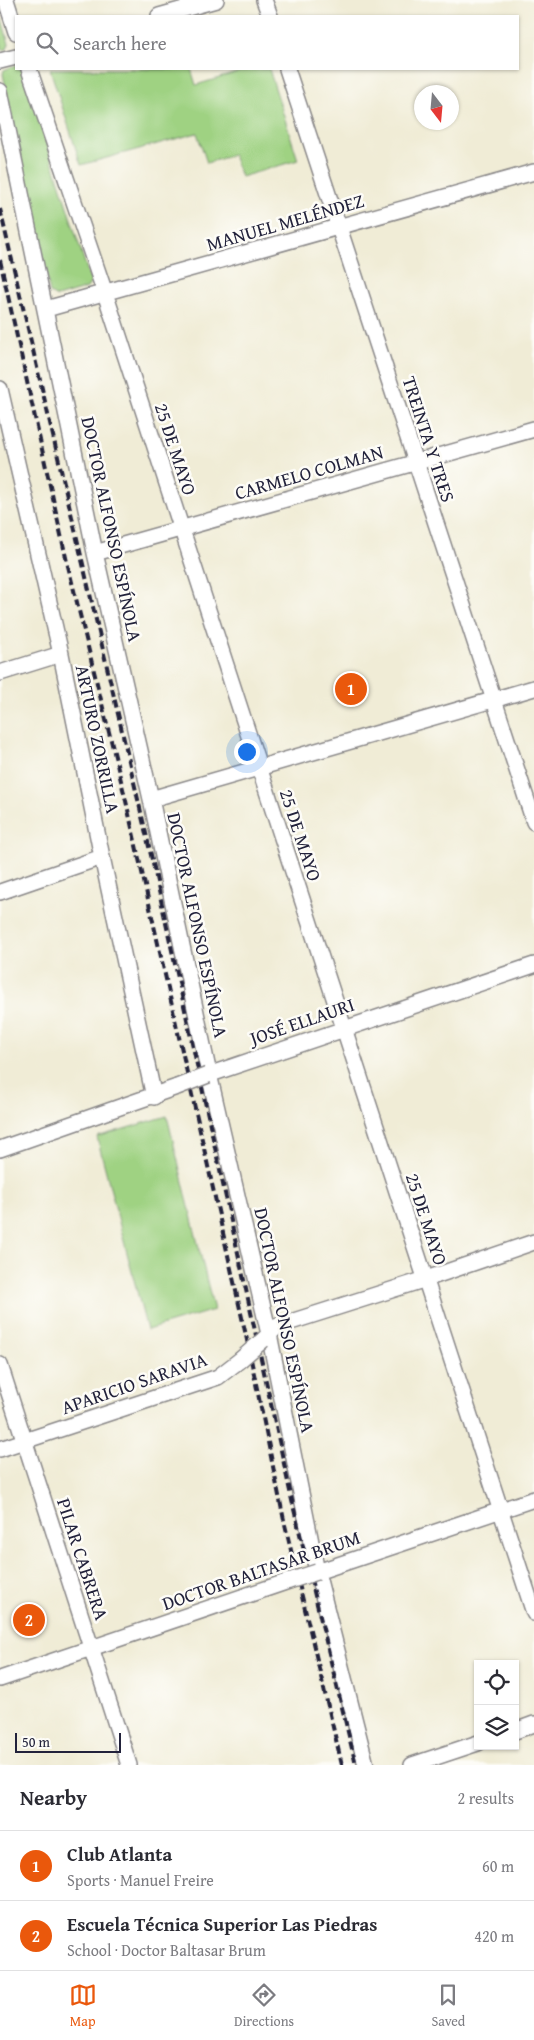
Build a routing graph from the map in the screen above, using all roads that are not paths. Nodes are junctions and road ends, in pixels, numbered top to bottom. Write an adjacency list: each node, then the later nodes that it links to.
1 (6, 0): 6 (street)
2 (216, 0): 4 (street)
3 (264, 0): 5 (street)
4 (163, 15)
5 (270, 15)
6 (15, 29)
7 (15, 57): 8 (street)
8 (0, 61)
9 (29, 70): 14 (street, 25 DE MAYO)
10 (287, 70): 13 (street, TREINTA Y TRES)
11 (0, 91): 15 (street, DOCTOR ALFONSO ESPÍNOLA)
12 (534, 172): 13 (street, MANUEL MELÉNDEZ)
13 (339, 227): 14 (street, MANUEL MELÉNDEZ); 19 (street, TREINTA Y TRES)
14 (105, 294): 15 (street, MANUEL MELÉNDEZ); 20 (street, 25 DE MAYO)
15 (46, 309): 21 (street, DOCTOR ALFONSO ESPÍNOLA)
16 (0, 389): 18 (street, ARTURO ZORRILLA)
17 (534, 429): 19 (street, CARMELO COLMAN)
18 (4, 430): 22 (street, ARTURO ZORRILLA)
19 (416, 463): 20 (street, CARMELO COLMAN); 25 (street, TREINTA Y TRES)
20 (180, 529): 21 (street, CARMELO COLMAN); 26 (street, 25 DE MAYO)
21 (95, 553): 27 (street, DOCTOR ALFONSO ESPÍNOLA)
22 (60, 654): 23 (street); 29 (street, ARTURO ZORRILLA)
23 (0, 673)
24 (534, 688): 25 (street)
25 (494, 700): 26 (street); 28 (street, TREINTA Y TRES)
26 (258, 768): 27 (street); 32 (street, 25 DE MAYO)
27 (151, 799): 33 (street, DOCTOR ALFONSO ESPÍNOLA)
28 (534, 822)
29 (102, 857): 30 (street); 34 (street, ARTURO ZORRILLA)
30 (0, 892)
31 (534, 965): 32 (street, JOSÉ ELLAURI)
32 (342, 1029): 33 (street, JOSÉ ELLAURI); 37 (street, 25 DE MAYO)
33 (208, 1074): 34 (street, JOSÉ ELLAURI, bridge); 38 (street, DOCTOR ALFONSO ESPÍNOLA)
34 (154, 1096): 35 (street, JOSÉ ELLAURI)
35 (0, 1149)
36 (534, 1242): 37 (street, APARICIO SARAVIA)
37 (426, 1279): 38 (street, APARICIO SARAVIA); 43 (street, 25 DE MAYO)
38 (266, 1337): 40 (street, APARICIO SARAVIA, bridge); 44 (street, DOCTOR ALFONSO ESPÍNOLA)
39 (0, 1365): 40 (street, PILAR CABRERA)
40 (25, 1441): 41 (street, APARICIO SARAVIA); 46 (street, PILAR CABRERA)
41 (0, 1449)
42 (534, 1499): 43 (street, DOCTOR BALTASAR BRUM)
43 (500, 1510): 44 (street, DOCTOR BALTASAR BRUM); 45 (street, 25 DE MAYO)
44 (317, 1572): 46 (street, DOCTOR BALTASAR BRUM, bridge); 52 (street, DOCTOR ALFONSO ESPÍNOLA)
45 (534, 1613)
46 (91, 1649): 47 (street, DOCTOR BALTASAR BRUM); 51 (street, PILAR CABRERA)
47 (0, 1679)
48 (534, 1724): 49 (street)
49 (519, 1730)
50 (474, 1744): 53 (street)
51 (129, 1765)
52 (366, 1765)
53 (412, 1765)

